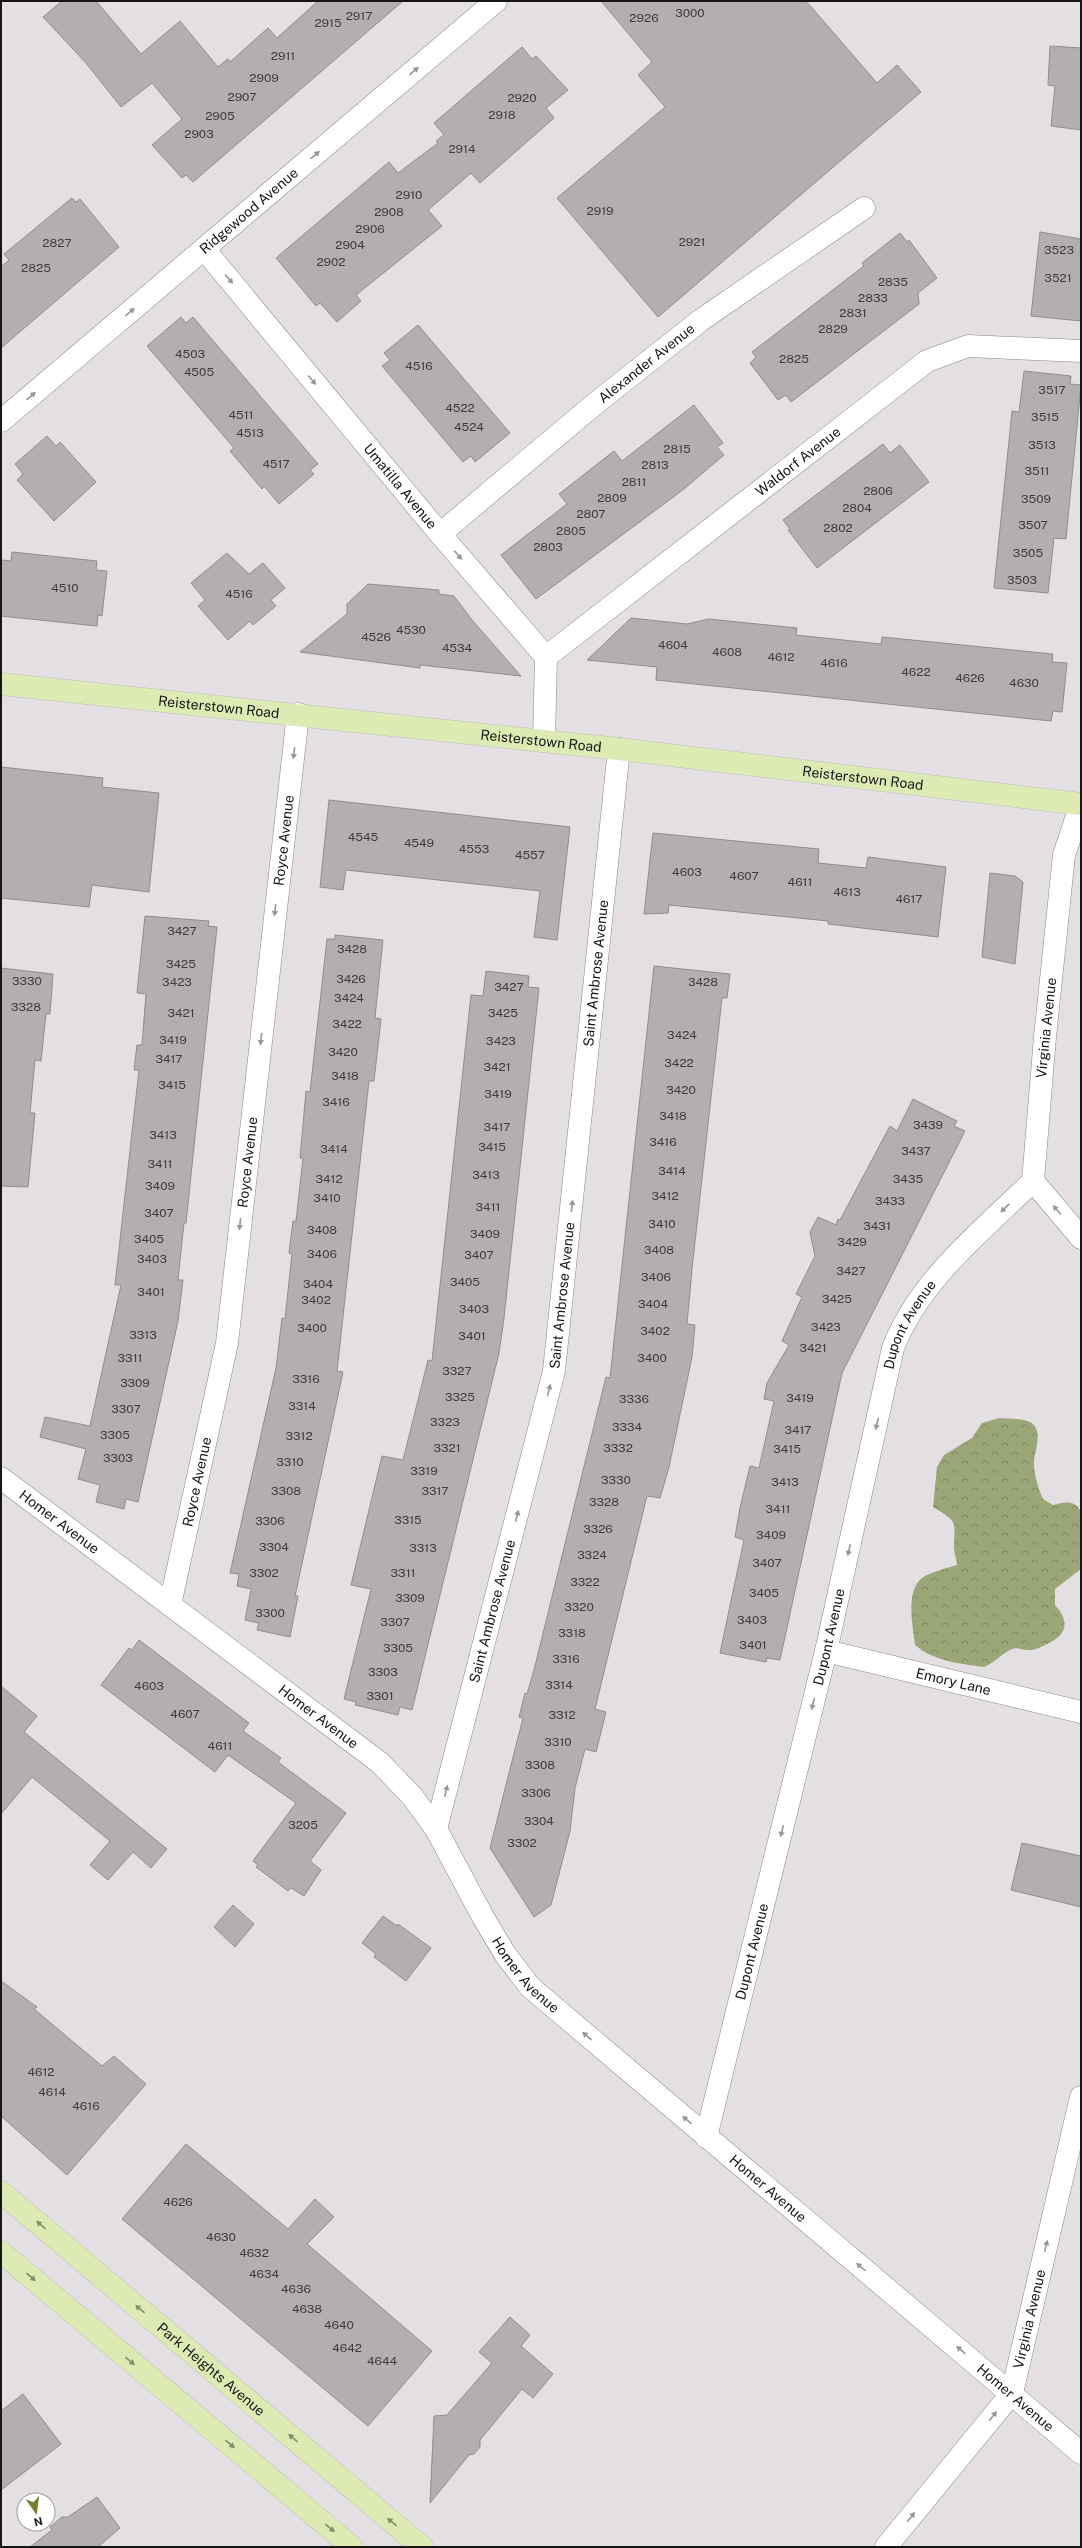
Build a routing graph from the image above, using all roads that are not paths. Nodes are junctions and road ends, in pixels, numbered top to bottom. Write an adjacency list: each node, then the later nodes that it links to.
1 (496, 1): 3 (street, Ridgewood Avenue, one-way to 1)
2 (864, 208): 6 (street, Alexander Avenue)
3 (204, 249): 5 (street, Ridgewood Avenue, one-way to 3); 6 (street, Umatilla Avenue, one-way to 6)
4 (1081, 352): 7 (street, Waldorf Avenue)
5 (1, 421)
6 (440, 534): 7 (street, Umatilla Avenue, one-way to 7)
7 (546, 657): 10 (street)
8 (1, 684): 9 (main road, Reisterstown Road)
9 (298, 714): 10 (main road, Reisterstown Road); 16 (street, Royce Avenue, one-way to 16)
10 (544, 740): 11 (main road, Reisterstown Road)
11 (619, 748): 12 (main road, Reisterstown Road); 19 (street, Saint Ambrose Avenue, one-way to 11)
12 (1081, 804): 13 (street, Virginia Avenue)
13 (1033, 1181): 14 (street, one-way to 13); 17 (street, Dupont Avenue, one-way to 17)
14 (1081, 1238)
15 (1, 1478): 16 (street, Homer Avenue)
16 (170, 1605): 19 (street, Homer Avenue)
17 (826, 1651): 18 (street, Emory Lane); 21 (street, Dupont Avenue, one-way to 21)
18 (1081, 1712)
19 (436, 1829): 21 (street, Homer Avenue, one-way to 19)
20 (1081, 2097): 24 (street, Virginia Avenue, one-way to 20)
21 (706, 2137): 24 (street, Homer Avenue, one-way to 21)
22 (1, 2192): 27 (main road, Park Heights Avenue, one-way to 22)
23 (1, 2252): 26 (main road, one-way to 26)
24 (1012, 2393): 25 (street, Homer Avenue); 28 (street, Virginia Avenue, one-way to 24)
25 (1081, 2452)
26 (352, 2547)
27 (422, 2547)
28 (886, 2547)

